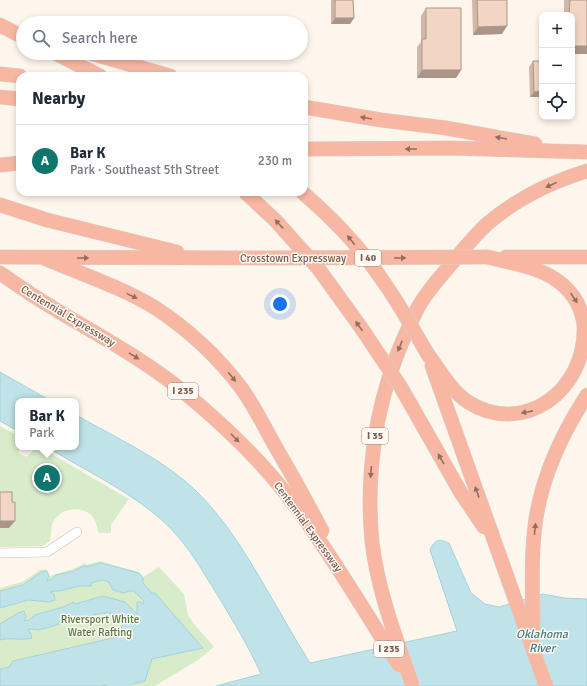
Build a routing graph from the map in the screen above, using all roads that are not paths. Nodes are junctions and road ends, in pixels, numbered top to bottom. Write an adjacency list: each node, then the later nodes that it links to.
1 (2, 26): 2 (highway); 3 (highway)
2 (16, 31)
3 (16, 33)
4 (69, 60): 6 (highway)
5 (114, 60): 7 (highway)
6 (92, 72)
7 (156, 72)
8 (0, 74): 9 (highway)
9 (16, 76)
10 (0, 97): 11 (highway)
11 (16, 99)
12 (308, 108): 14 (highway, one-way to 12)
13 (308, 149): 14 (highway, one-way to 13)
14 (584, 152)
15 (16, 163): 16 (highway)
16 (0, 165)
17 (587, 171): 34 (highway, I 35, one-way to 34)
18 (249, 196): 30 (highway, one-way to 18, bridge)
19 (306, 196): 27 (highway, one-way to 19, bridge)
20 (0, 205): 25 (highway)
21 (0, 257): 24 (highway, Crosstown Expressway / I 40)
22 (488, 257): 23 (highway, Crosstown Expressway / I 40); 25 (highway, Crosstown Expressway / I 40, one-way to 22, bridge); 27 (highway, one-way to 27)
23 (584, 257)
24 (44, 258): 25 (highway, Crosstown Expressway / I 40, one-way to 25); 32 (highway, one-way to 32)
25 (199, 258)
26 (0, 273): 32 (highway, Centennial Expressway / I 235, one-way to 32)
27 (427, 353): 30 (highway, one-way to 27)
28 (587, 395): 33 (highway, one-way to 28)
29 (77, 532): 31 (street)
30 (495, 542): 33 (highway)
31 (0, 553)
32 (349, 583): 34 (highway, Centennial Expressway / I 235)
33 (533, 650): 35 (highway)
34 (412, 685)
35 (546, 686)

